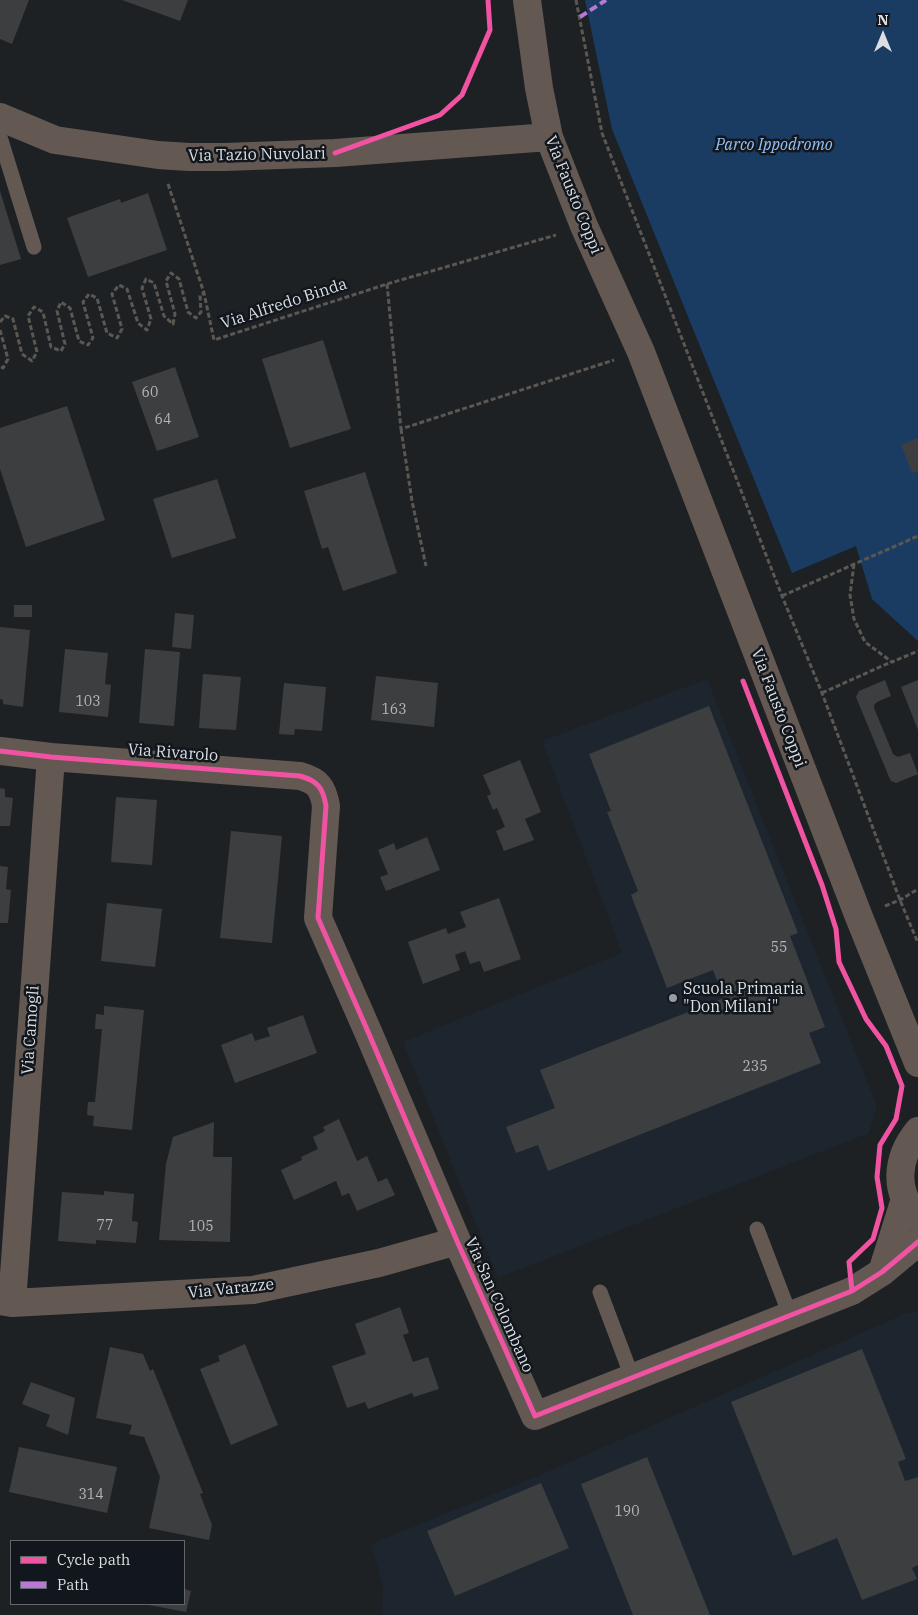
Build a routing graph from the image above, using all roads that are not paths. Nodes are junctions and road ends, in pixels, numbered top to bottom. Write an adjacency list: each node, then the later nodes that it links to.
1 (526, 0): 4 (street, Via Fausto Coppi)
2 (0, 117): 4 (street, Via Tazio Nuvolari)
3 (0, 136): 5 (lane)
4 (549, 137): 9 (street, Via Fausto Coppi)
5 (34, 247)
6 (0, 751): 7 (street, Via Rivarolo)
7 (51, 756): 8 (street, Via Rivarolo); 17 (street, Via Camogli)
8 (326, 806): 13 (street, Via San Colombano)
9 (918, 1063)
10 (918, 1131): 11 (street)
11 (911, 1208): 15 (street)
12 (757, 1229): 18 (lane)
13 (457, 1242): 17 (street, Via Varazze); 19 (street, Via San Colombano)
14 (918, 1242): 15 (street, Via San Colombano)
15 (882, 1272): 18 (street, Via San Colombano)
16 (600, 1292): 19 (lane)
17 (6, 1302)
18 (790, 1315): 19 (street, Via San Colombano)
19 (632, 1377)

